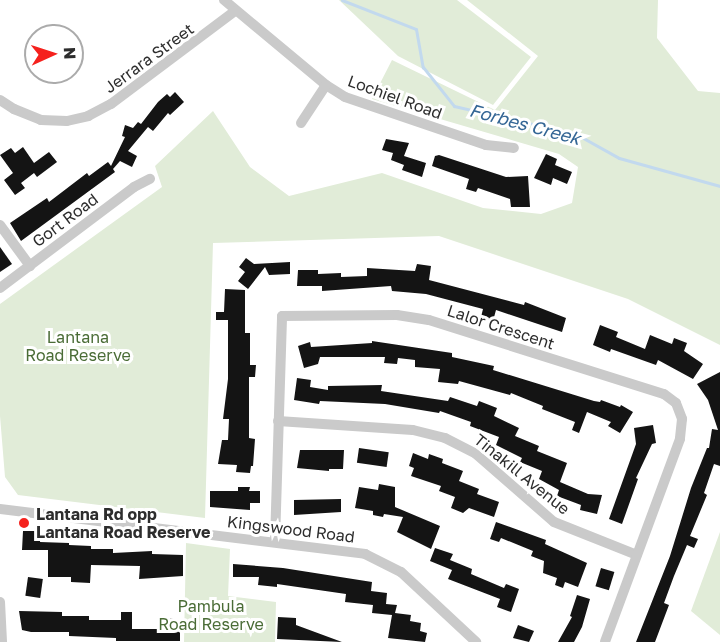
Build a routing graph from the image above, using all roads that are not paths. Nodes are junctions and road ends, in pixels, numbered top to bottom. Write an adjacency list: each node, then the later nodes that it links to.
1 (224, 0): 2 (street, Lochiel Road)
2 (235, 11): 3 (street, Lochiel Road); 4 (street, Jerrara Street)
3 (326, 85): 5 (street); 6 (street, Lochiel Road)
4 (0, 100)
5 (301, 123)
6 (514, 148)
7 (150, 179): 9 (street, Gort Road)
8 (0, 225): 9 (street)
9 (30, 266): 10 (street, Gort Road)
10 (0, 288)
11 (278, 421): 13 (street, Lalor Crescent); 14 (street, Tinakill Avenue); 14 (street, Lalor Crescent)
12 (0, 509): 13 (street, Kingswood Road)
13 (275, 541): 17 (street, Kingswood Road)
14 (637, 555): 18 (street, Lalor Crescent)
15 (0, 602): 16 (street)
16 (2, 642)
17 (477, 642)
18 (605, 642)

